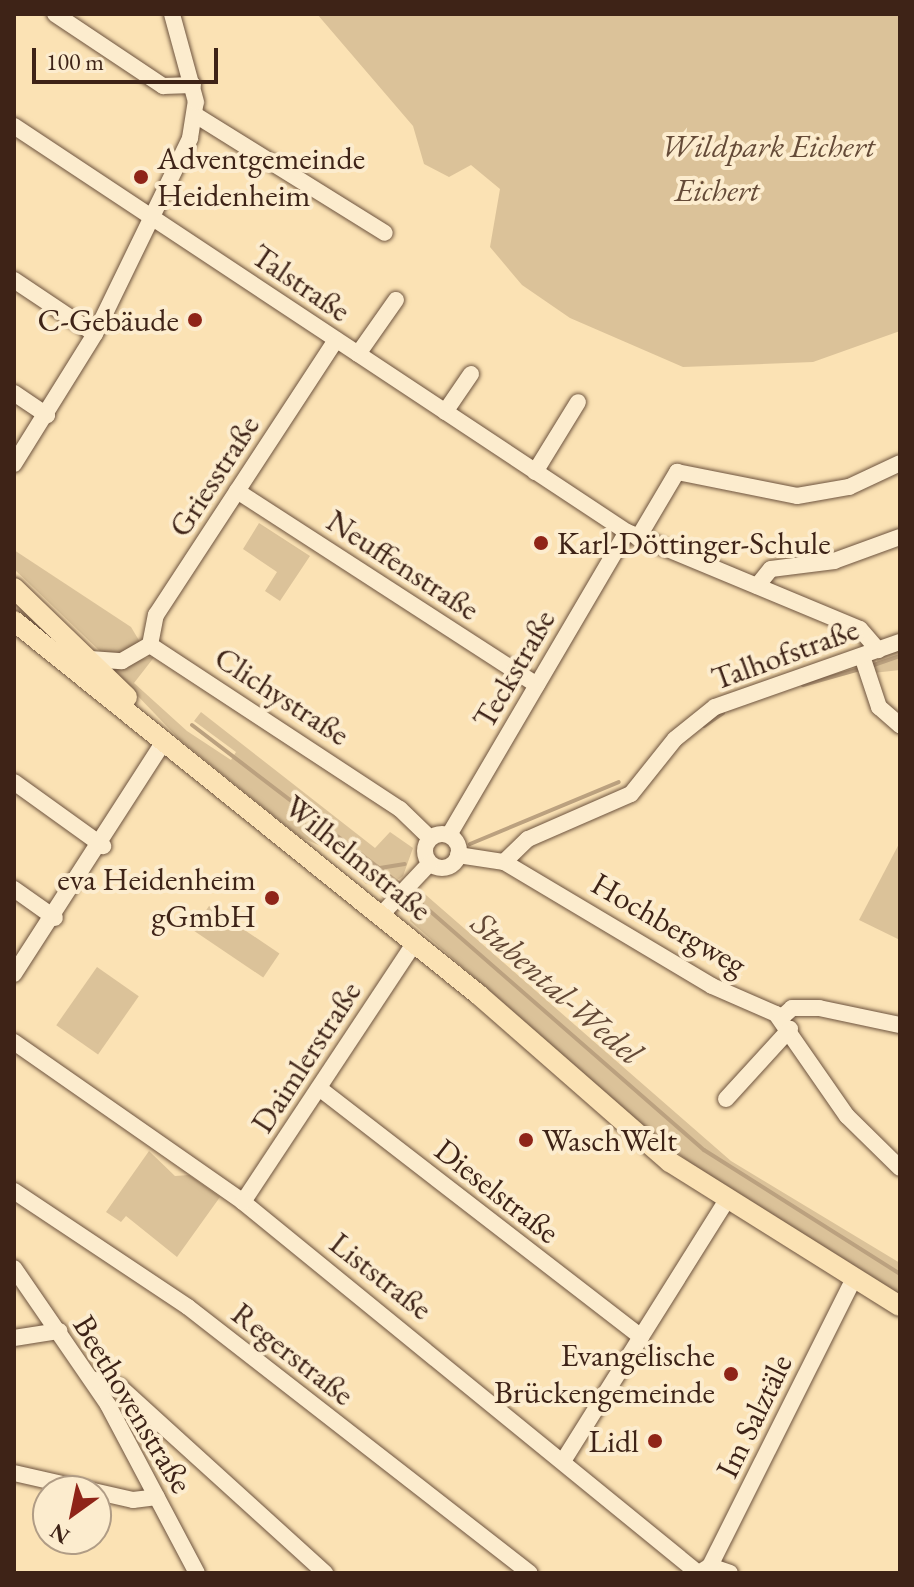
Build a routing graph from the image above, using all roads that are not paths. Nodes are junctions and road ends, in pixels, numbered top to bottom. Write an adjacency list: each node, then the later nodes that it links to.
1 (55, 14): 3 (street)
2 (172, 14): 3 (street)
3 (193, 85): 4 (street)
4 (197, 116): 6 (street); 7 (street)
5 (14, 126): 6 (street, Talstraße)
6 (154, 219): 10 (street); 11 (street, Talstraße)
7 (385, 233)
8 (14, 280): 10 (street)
9 (396, 300): 12 (street, Talstraße)
10 (95, 334): 17 (street)
11 (336, 340): 12 (street, Talstraße); 21 (street, Griesstraße)
12 (358, 354): 16 (street, Talstraße)
13 (471, 374): 16 (street)
14 (14, 393): 17 (street)
15 (578, 402): 20 (street)
16 (445, 412): 20 (street, Talstraße)
17 (47, 415): 19 (street)
18 (900, 463): 22 (street, Teckstraße)
19 (14, 464)
20 (535, 472): 22 (street, Talstraße)
21 (237, 491): 28 (street, Griesstraße); 31 (street, Neuffenstraße)
22 (633, 535): 24 (street, Talstraße); 31 (street, Teckstraße)
23 (900, 537): 24 (street)
24 (757, 586): 30 (street, Talstraße)
25 (14, 588): 29 (main road)
26 (14, 621): 33 (main road, Wilhelmstraße)
27 (900, 642): 30 (street, Talhofstraße)
28 (150, 645): 29 (street); 36 (street, Clichystraße)
29 (90, 659): 33 (main road)
30 (868, 661): 32 (street); 39 (street, Talhofstraße)
31 (537, 685): 35 (street, Teckstraße)
32 (900, 725)
33 (160, 736): 37 (street); 42 (main road, Wilhelmstraße)
34 (14, 782): 37 (street)
35 (449, 835): 36 (street); 38 (street)
36 (430, 838): 40 (street)
37 (103, 846): 43 (street)
38 (458, 855): 39 (street); 40 (street)
39 (504, 862): 46 (street, Hochbergweg)
40 (430, 863): 42 (street)
41 (14, 889): 43 (street)
42 (381, 915): 44 (main road, Wilhelmstraße)
43 (55, 918): 45 (street)
44 (415, 942): 49 (street, Daimlerstraße); 53 (main road, Wilhelmstraße)
45 (14, 974)
46 (786, 1024): 47 (street); 50 (street); 51 (street)
47 (900, 1025)
48 (14, 1042): 54 (street, Liststraße)
49 (319, 1088): 54 (street, Daimlerstraße); 59 (street, Dieselstraße)
50 (726, 1099)
51 (900, 1168)
52 (14, 1191): 68 (street, Regerstraße)
53 (726, 1201): 56 (main road, Wilhelmstraße); 59 (street)
54 (243, 1202): 62 (street, Liststraße)
55 (14, 1268): 58 (street, Beethovenstraße)
56 (854, 1278): 57 (main road, Wilhelmstraße); 65 (street, Im Salztäle)
57 (900, 1306)
58 (59, 1331): 60 (street); 61 (street, Beethovenstraße)
59 (641, 1337): 62 (street)
60 (14, 1338)
61 (91, 1379): 64 (street, Beethovenstraße); 67 (street)
62 (565, 1458): 65 (street, Liststraße)
63 (14, 1473): 64 (street)
64 (157, 1497): 66 (street, Beethovenstraße)
65 (703, 1571): 69 (street)
66 (197, 1573)
67 (325, 1573)
68 (530, 1573)
69 (730, 1573)

